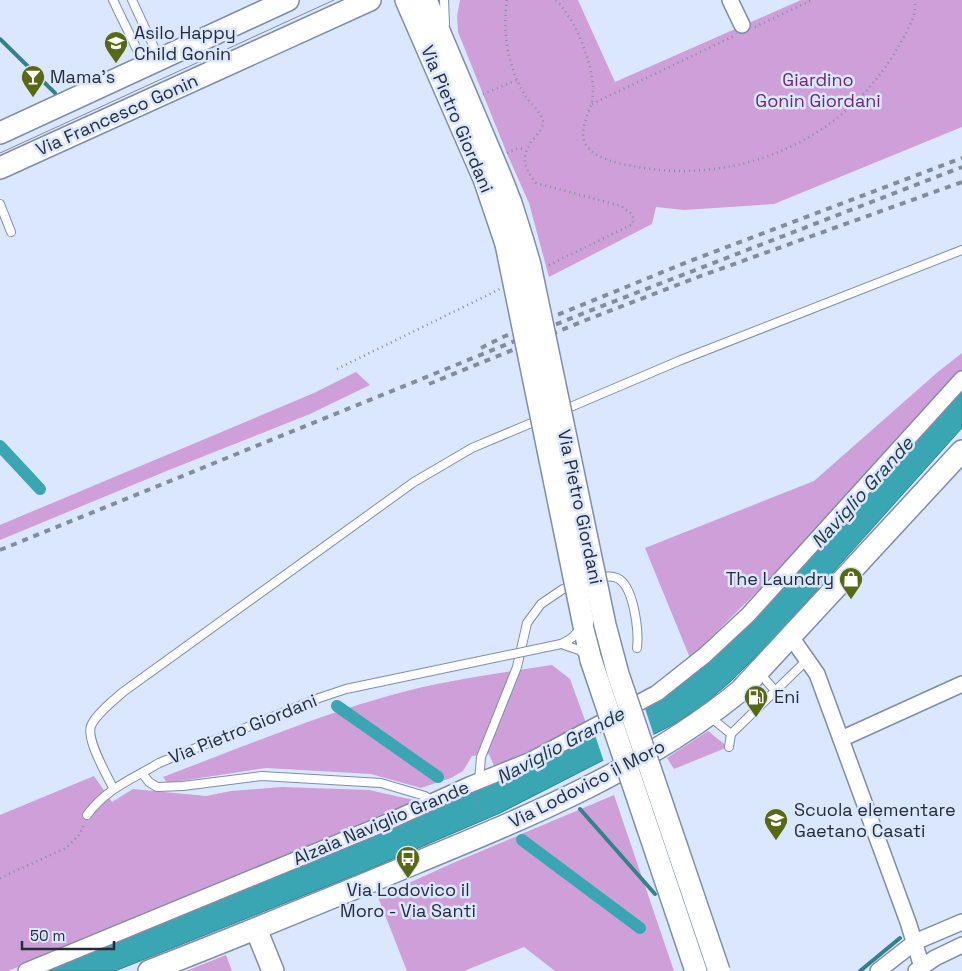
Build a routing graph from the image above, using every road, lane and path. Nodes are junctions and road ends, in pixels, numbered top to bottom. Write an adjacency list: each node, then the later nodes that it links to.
1 (113, 0): 14 (lane)
2 (132, 0): 14 (lane)
3 (288, 0): 14 (main road, Via Francesco Gonin)
4 (370, 0): 21 (main road, Via Francesco Gonin)
5 (406, 0): 24 (main road, Via Pietro Giordani)
6 (426, 0): 13 (main road, Via Pietro Giordani)
7 (444, 0): 13 (lane, Via Pietro Giordani)
8 (556, 0): 17 (path)
9 (730, 0): 12 (street)
10 (812, 0): 12 (path)
11 (914, 0): 17 (path)
12 (746, 28): 17 (path)
13 (445, 44): 24 (main road, Via Pietro Giordani)
14 (152, 62): 18 (main road, Via Francesco Gonin)
15 (517, 80): 16 (path)
16 (477, 96)
17 (592, 104)
18 (0, 133)
19 (526, 150): 20 (path)
20 (504, 154)
21 (0, 168)
22 (0, 204): 23 (lane)
23 (11, 232)
24 (514, 242): 30 (main road, Via Pietro Giordani, bridge); 60 (main road, Via Pietro Giordani, bridge)
25 (962, 250): 45 (lane)
26 (962, 379): 44 (street, Alzaia Naviglio Grande)
27 (962, 451): 31 (main road, Via Lodovico il Moro)
28 (590, 581): 33 (lane)
29 (581, 584): 44 (lane)
30 (583, 621): 32 (lane, Via Pietro Giordani); 34 (main road, Via Pietro Giordani)
31 (791, 637): 35 (street); 36 (main road, Via Lodovico il Moro)
32 (561, 644): 34 (lane); 43 (lane, Via Pietro Giordani, bridge)
33 (637, 648)
34 (591, 660): 59 (main road, Via Pietro Giordani, bridge)
35 (807, 660): 38 (lane); 41 (street)
36 (759, 672): 38 (lane); 39 (main road, Via Lodovico il Moro)
37 (960, 690): 41 (street)
38 (776, 692): 40 (lane)
39 (709, 716): 40 (lane); 52 (main road, Via Lodovico il Moro)
40 (731, 734): 42 (lane)
41 (841, 739): 53 (street)
42 (729, 747)
43 (142, 773): 45 (lane, Via Pietro Giordani); 47 (lane)
44 (479, 781): 47 (street, Alzaia Naviglio Grande)
45 (113, 788): 48 (lane, Via Pietro Giordani)
46 (474, 797): 49 (path)
47 (434, 802): 56 (street, Alzaia Naviglio Grande)
48 (87, 815): 50 (path)
49 (486, 823)
50 (0, 878)
51 (962, 922): 53 (street)
52 (256, 929): 57 (main road, Via Lodovico il Moro); 58 (main road)
53 (915, 942): 55 (street); 61 (street)
54 (962, 945): 55 (street)
55 (919, 969)
56 (26, 971)
57 (149, 971)
58 (272, 971)
59 (696, 971)
60 (719, 971)
61 (878, 971)

